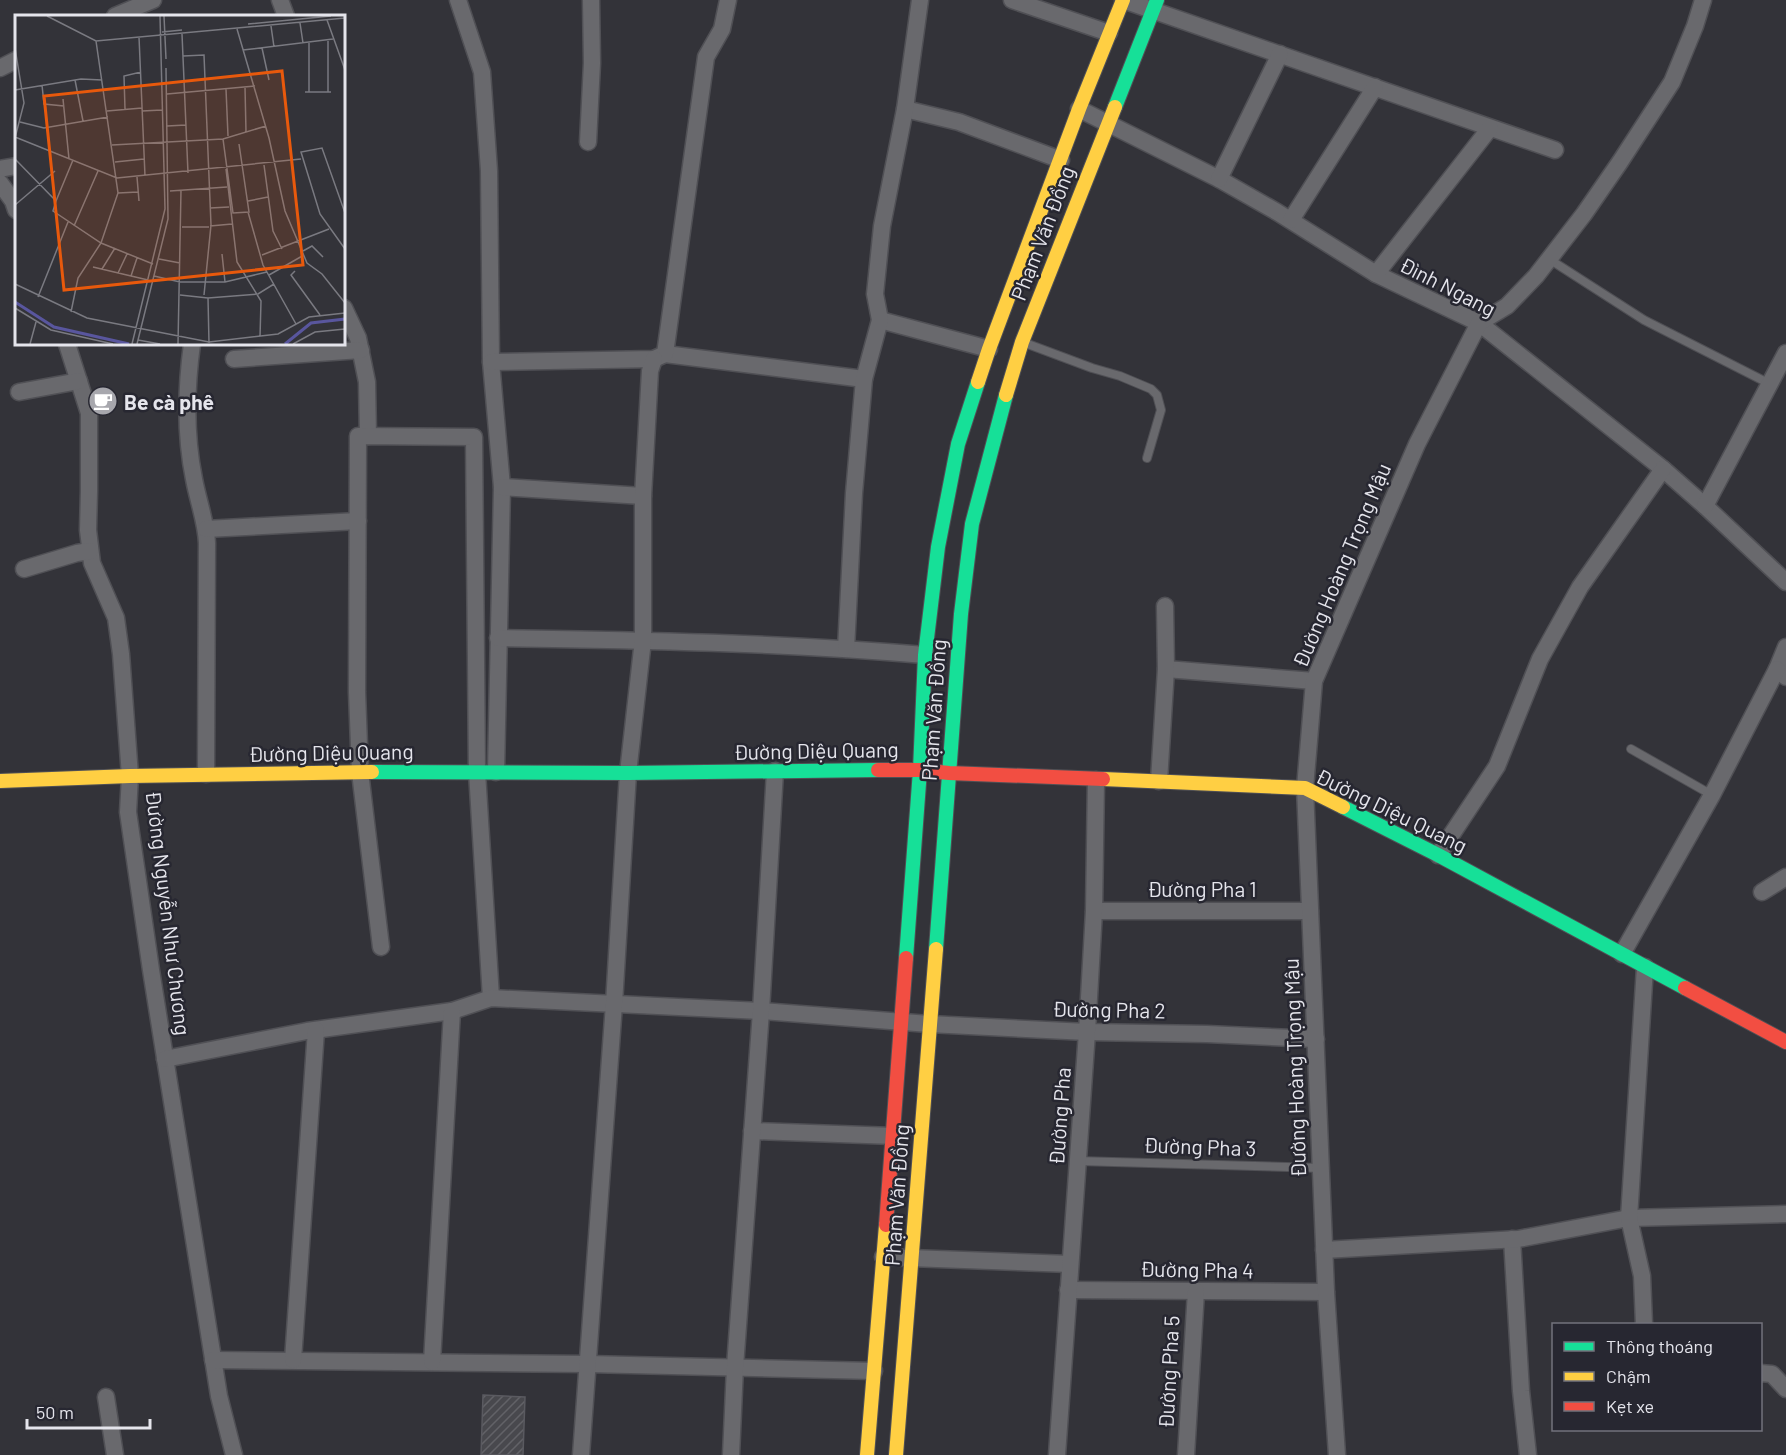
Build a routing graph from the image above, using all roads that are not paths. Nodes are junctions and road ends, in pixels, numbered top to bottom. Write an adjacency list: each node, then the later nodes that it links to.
1 (153, 0): 11 (street)
2 (280, 0): 12 (street)
3 (458, 0): 44 (street)
4 (591, 0): 22 (street)
5 (728, 0): 42 (street)
6 (920, 0): 18 (street)
7 (1012, 0): 13 (street)
8 (1123, 0): 10 (street); 13 (main road, Phạm Văn Đồng)
9 (1702, 0): 31 (street)
10 (1155, 5): 14 (street); 20 (main road, Phạm Văn Đồng)
11 (118, 15)
12 (286, 15)
13 (1109, 33): 19 (main road, Phạm Văn Đồng)
14 (1280, 54): 17 (street); 27 (street)
15 (15, 60): 16 (street)
16 (0, 68)
17 (1375, 87): 21 (street); 30 (street)
18 (905, 109): 24 (street); 34 (street)
19 (1079, 109): 20 (street, Đình Ngang); 24 (main road, Phạm Văn Đồng)
20 (1107, 123): 27 (street, Đình Ngang); 36 (main road, Phạm Văn Đồng)
21 (1490, 128): 23 (street); 32 (street)
22 (588, 142)
23 (1555, 150)
24 (1061, 160): 39 (main road, Phạm Văn Đồng)
25 (15, 166): 26 (street)
26 (0, 169)
27 (1219, 179): 30 (street, Đình Ngang)
28 (0, 183): 29 (street)
29 (15, 207)
30 (1291, 220): 32 (street, Đình Ngang)
31 (1549, 259): 35 (street); 47 (lane)
32 (1376, 274): 35 (street, Đình Ngang)
33 (345, 310): 40 (street)
34 (880, 320): 39 (street); 45 (street)
35 (1479, 323): 51 (street, Đình Ngang); 68 (street, Đường Hoàng Trọng Mậu)
36 (1022, 342): 50 (lane); 76 (main road, Phạm Văn Đồng)
37 (67, 345): 46 (street, Đường Nguyễn Như Chương)
38 (192, 345): 56 (street)
39 (989, 349): 65 (main road, Phạm Văn Đồng)
40 (361, 350): 43 (street); 49 (street)
41 (1786, 353): 47 (street)
42 (660, 357): 44 (street); 45 (street); 53 (street)
43 (234, 359)
44 (491, 362): 52 (street)
45 (864, 379): 64 (street)
46 (80, 381): 48 (street); 57 (street, Đường Nguyễn Như Chương)
47 (1770, 384): 54 (street)
48 (19, 392)
49 (368, 436): 55 (street); 73 (street)
50 (1147, 458)
51 (1663, 469): 54 (street, Đình Ngang); 84 (street)
52 (502, 487): 53 (street); 61 (street)
53 (643, 496): 62 (street)
54 (1705, 506): 59 (street, Đình Ngang)
55 (358, 521): 56 (street); 72 (street)
56 (206, 529): 77 (street)
57 (90, 551): 58 (street); 78 (street, Đường Nguyễn Như Chương)
58 (24, 569)
59 (1786, 582)
60 (1165, 606): 66 (street)
61 (498, 638): 62 (street); 74 (street)
62 (643, 640): 64 (street); 75 (street)
63 (1786, 647): 67 (street)
64 (846, 648): 65 (street)
65 (925, 655): 70 (main road, Phạm Văn Đồng)
66 (1166, 669): 68 (street); 81 (street)
67 (1782, 673): 83 (street)
68 (1314, 681): 82 (street, Đường Hoàng Trọng Mậu)
69 (1631, 749): 83 (lane)
70 (920, 770): 71 (main road, Đường Diệu Quang); 76 (main road, Đường Diệu Quang); 96 (main road, Phạm Văn Đồng)
71 (775, 771): 75 (main road, Đường Diệu Quang); 95 (street)
72 (360, 772): 73 (main road, Đường Diệu Quang); 77 (main road, Đường Diệu Quang); 89 (street)
73 (477, 772): 74 (main road, Đường Diệu Quang); 92 (street)
74 (496, 772): 75 (main road, Đường Diệu Quang)
75 (628, 773): 93 (street)
76 (950, 773): 79 (main road, Đường Diệu Quang); 97 (main road, Phạm Văn Đồng)
77 (206, 774): 78 (main road, Đường Diệu Quang)
78 (130, 776): 80 (main road, Đường Diệu Quang); 102 (street, Đường Nguyễn Như Chương)
79 (1096, 780): 81 (main road, Đường Diệu Quang); 87 (street, Đường Pha)
80 (0, 781)
81 (1159, 781): 82 (main road, Đường Diệu Quang)
82 (1305, 788): 84 (main road, Đường Diệu Quang); 88 (street, Đường Hoàng Trọng Mậu)
83 (1712, 795): 90 (street)
84 (1438, 855): 90 (main road, Đường Diệu Quang)
85 (1786, 877): 86 (street)
86 (1762, 892)
87 (1094, 911): 88 (street, Đường Pha 1); 99 (street, Đường Pha)
88 (1310, 911): 100 (street, Đường Hoàng Trọng Mậu)
89 (381, 947)
90 (1622, 954): 91 (main road, Đường Diệu Quang)
91 (1645, 967): 101 (main road, Đường Diệu Quang); 108 (street)
92 (491, 998): 93 (street, Đường Pha 2); 94 (street)
93 (614, 1004): 95 (street, Đường Pha 2); 121 (street)
94 (452, 1011): 98 (street); 120 (street)
95 (761, 1011): 96 (street, Đường Pha 2); 103 (street)
96 (901, 1023): 97 (street, Đường Pha 2); 104 (main road, Phạm Văn Đồng)
97 (929, 1024): 99 (street, Đường Pha 2); 112 (main road, Phạm Văn Đồng)
98 (315, 1030): 102 (street); 119 (street)
99 (1087, 1032): 100 (street, Đường Pha 2); 105 (street, Đường Pha)
100 (1316, 1039): 106 (street, Đường Hoàng Trọng Mậu)
101 (1786, 1042)
102 (165, 1059): 118 (street, Đường Nguyễn Như Chương)
103 (752, 1131): 104 (street); 122 (street)
104 (894, 1136): 111 (main road, Phạm Văn Đồng)
105 (1078, 1161): 106 (lane, Đường Pha 3); 113 (street, Đường Pha)
106 (1321, 1168): 110 (street, Đường Hoàng Trọng Mậu)
107 (1786, 1215): 108 (street)
108 (1629, 1218): 109 (street); 117 (street)
109 (1512, 1239): 110 (street); 136 (street)
110 (1324, 1250): 116 (street, Đường Hoàng Trọng Mậu)
111 (883, 1257): 112 (street); 123 (main road, Phạm Văn Đồng)
112 (912, 1258): 113 (street); 132 (main road, Phạm Văn Đồng)
113 (1070, 1264): 114 (street, Đường Pha)
114 (1068, 1290): 115 (street, Đường Pha 4); 133 (street, Đường Pha)
115 (1196, 1291): 116 (street, Đường Pha 4); 134 (street, Đường Pha 5)
116 (1326, 1293): 135 (street, Đường Hoàng Trọng Mậu)
117 (1644, 1323)
118 (213, 1360): 119 (street); 128 (street, Đường Nguyễn Như Chương)
119 (293, 1360): 120 (street)
120 (432, 1362): 121 (street)
121 (588, 1364): 122 (street); 129 (street)
122 (735, 1367): 123 (street); 130 (street)
123 (874, 1371): 131 (main road, Phạm Văn Đồng)
124 (1762, 1373): 125 (street)
125 (1786, 1389)
126 (106, 1397): 127 (street)
127 (115, 1455)
128 (234, 1455)
129 (581, 1455)
130 (731, 1455)
131 (867, 1455)
132 (896, 1455)
133 (1057, 1455)
134 (1186, 1455)
135 (1337, 1455)
136 (1528, 1455)

